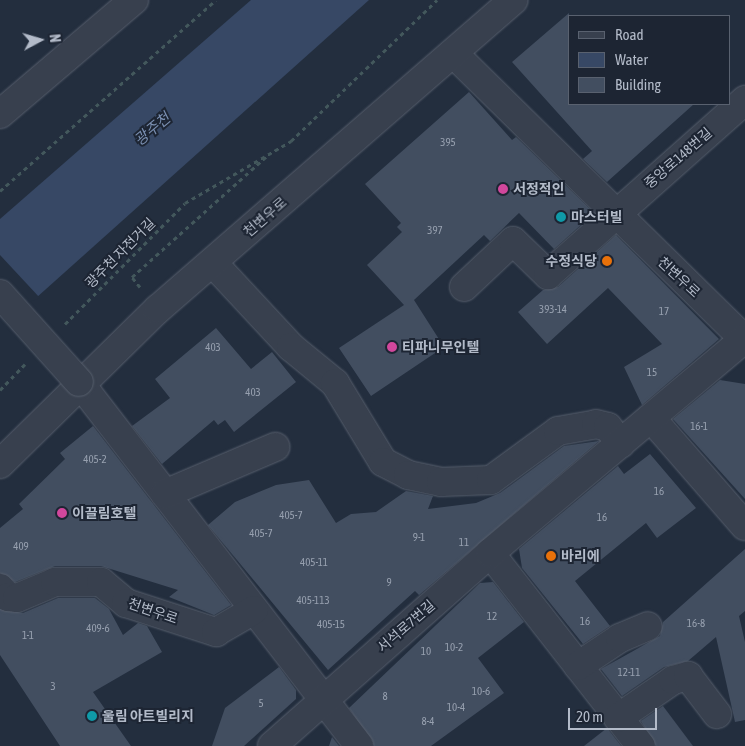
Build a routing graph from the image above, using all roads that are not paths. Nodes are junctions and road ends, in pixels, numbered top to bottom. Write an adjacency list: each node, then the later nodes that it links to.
1 (134, 0): 5 (street)
2 (513, 0): 3 (street, 천변우로)
3 (453, 53): 6 (street, 천변우로); 7 (street, 천변우로)
4 (744, 101): 6 (street, 중앙로148번길)
5 (0, 114)
6 (612, 214): 8 (street); 10 (street, 천변우로)
7 (213, 262): 11 (street, 천변우로); 13 (street)
8 (464, 287)
9 (0, 294): 11 (street, bridge)
10 (744, 340): 12 (street, 서석로7번길)
11 (79, 382): 15 (street, 천변우로); 16 (street)
12 (651, 418): 13 (street, 서석로7번길); 17 (street)
13 (621, 444): 18 (street, 서석로7번길)
14 (275, 447): 16 (street)
15 (0, 464)
16 (165, 494): 20 (street)
17 (745, 526)
18 (490, 553): 22 (street); 23 (street, 서석로7번길)
19 (0, 588): 20 (street, 천변우로)
20 (254, 610): 23 (street)
21 (648, 626): 22 (street)
22 (578, 666): 25 (street)
23 (322, 698): 26 (street, 서석로7번길); 27 (street)
24 (717, 714): 25 (street)
25 (618, 718): 28 (street)
26 (272, 746)
27 (359, 746)
28 (641, 746)

